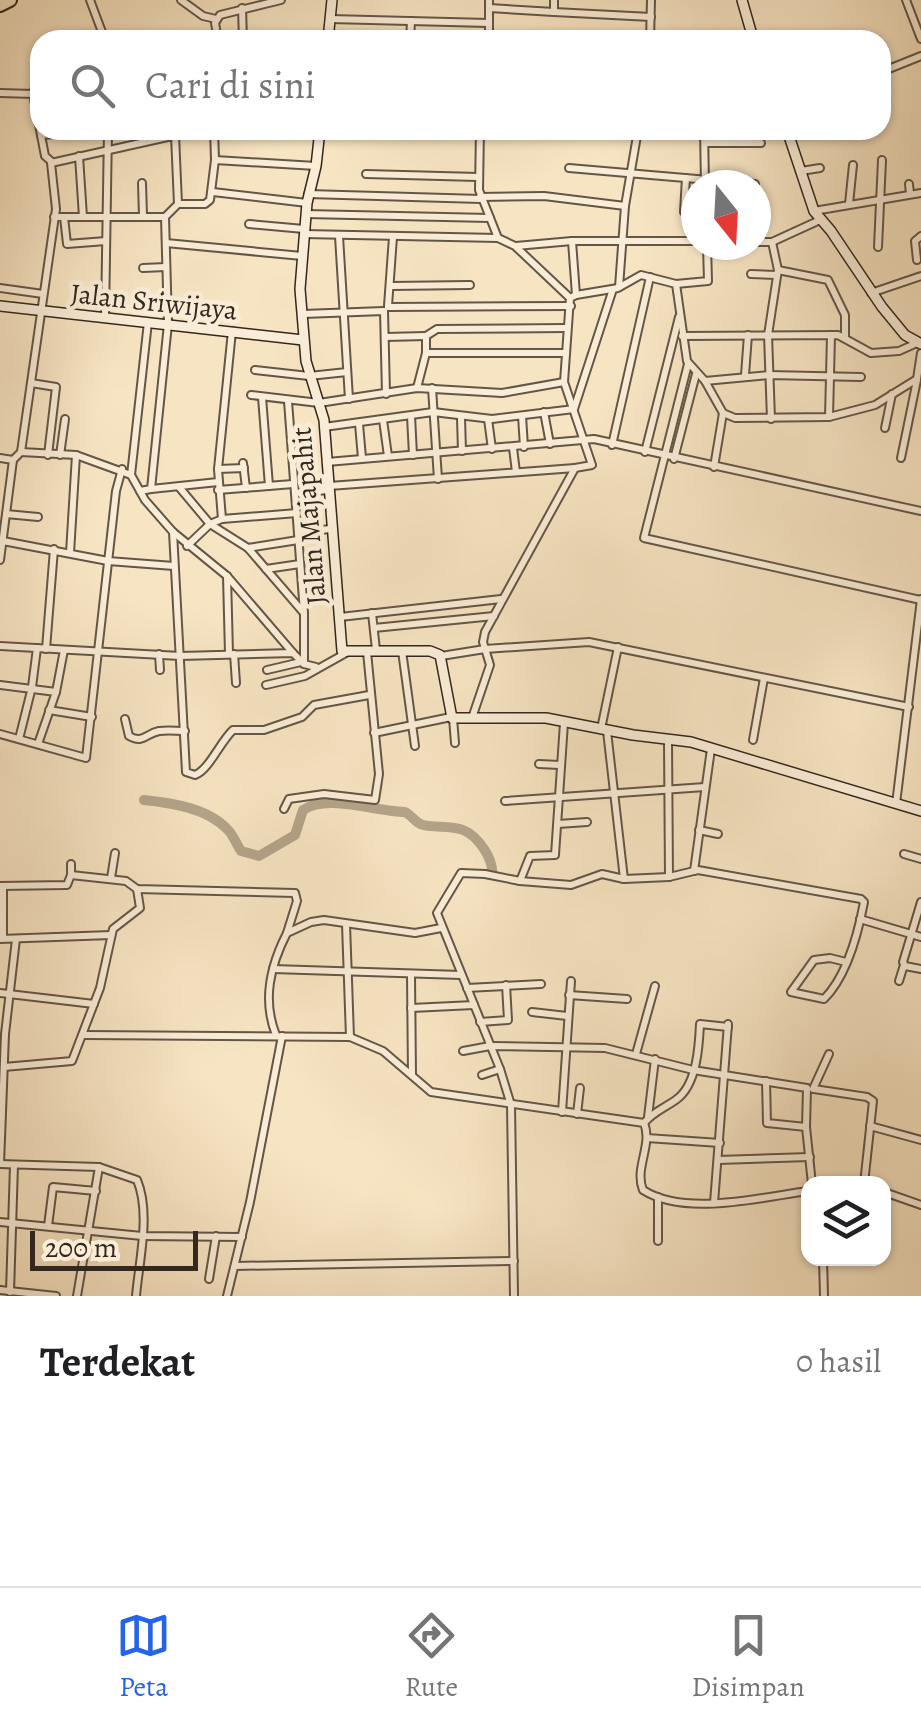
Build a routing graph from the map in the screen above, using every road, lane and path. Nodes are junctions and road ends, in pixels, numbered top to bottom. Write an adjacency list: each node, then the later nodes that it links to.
1 (10, 0): 11 (highway)
2 (90, 0): 19 (street)
3 (181, 0): 15 (street)
4 (281, 0): 12 (street)
5 (332, 0): 16 (street)
6 (554, 0): 13 (street)
7 (651, 0): 14 (street)
8 (742, 0): 26 (street)
9 (908, 0): 27 (street)
10 (489, 4): 13 (street); 18 (street)
11 (0, 5)
12 (242, 8): 15 (street); 21 (street)
13 (554, 12): 14 (street)
14 (651, 17): 25 (street)
15 (216, 19): 20 (street)
16 (330, 19): 17 (street); 22 (street)
17 (410, 22): 18 (street); 23 (street)
18 (489, 23): 24 (street)
19 (103, 30)
20 (217, 30)
21 (242, 30)
22 (329, 30)
23 (410, 30)
24 (489, 30)
25 (650, 30)
26 (748, 30)
27 (921, 39)
28 (921, 56): 29 (street)
29 (891, 68)
30 (0, 94): 31 (street)
31 (30, 94)
32 (42, 140): 48 (street)
33 (109, 140): 44 (street)
34 (150, 140): 44 (street)
35 (175, 140): 66 (street)
36 (214, 140): 46 (street)
37 (319, 140): 50 (street, Jalan Majapahit)
38 (480, 140): 57 (street)
39 (637, 140): 55 (street)
40 (704, 140): 53 (street)
41 (733, 140): 43 (street)
42 (791, 140): 54 (street)
43 (762, 144)
44 (110, 148): 45 (street); 75 (street)
45 (79, 156): 48 (street); 74 (street)
46 (215, 160): 50 (street); 61 (street)
47 (882, 160): 65 (street)
48 (52, 162): 72 (street)
49 (853, 164): 68 (street)
50 (316, 166): 67 (street, Jalan Majapahit)
51 (569, 168): 55 (street)
52 (820, 168): 54 (street)
53 (705, 170)
54 (799, 171): 71 (street)
55 (632, 172): 58 (street); 69 (street)
56 (366, 174): 57 (street)
57 (478, 177): 64 (street)
58 (681, 177)
59 (142, 183): 70 (street)
60 (909, 184): 63 (street)
61 (213, 192): 66 (street); 67 (street)
62 (921, 192): 63 (street)
63 (910, 194): 65 (street)
64 (481, 198): 67 (street); 69 (street); 77 (street)
65 (880, 199): 68 (street); 91 (street)
66 (178, 204): 76 (street)
67 (307, 204): 77 (street); 79 (street, Jalan Majapahit)
68 (849, 204): 71 (street)
69 (625, 206): 86 (street)
70 (143, 216): 75 (street); 76 (street)
71 (817, 216): 88 (street); 107 (street)
72 (54, 217): 73 (street); 106 (street)
73 (64, 217): 74 (street); 84 (street)
74 (84, 217): 75 (street)
75 (106, 217): 84 (street)
76 (165, 217): 89 (street)
77 (490, 218): 83 (street)
78 (249, 224): 79 (street)
79 (304, 232): 80 (street); 92 (street, Jalan Majapahit)
80 (339, 235): 82 (street); 112 (street)
81 (921, 236): 94 (street)
82 (393, 237): 83 (street); 103 (street)
83 (498, 238): 90 (street)
84 (106, 241): 115 (street)
85 (572, 241): 86 (street); 90 (street); 108 (street)
86 (622, 241): 87 (street); 105 (street)
87 (681, 241)
88 (772, 242): 97 (street)
89 (166, 243): 92 (street); 95 (street)
90 (515, 246): 108 (street)
91 (878, 247)
92 (302, 256): 113 (street, Jalan Majapahit)
93 (707, 260): 101 (street)
94 (917, 260)
95 (166, 267): 96 (street); 117 (street)
96 (143, 268)
97 (777, 272): 98 (street); 121 (street); 126 (street)
98 (751, 274)
99 (921, 276): 107 (street)
100 (650, 277): 101 (street); 105 (street); 170 (street)
101 (676, 284): 114 (street)
102 (470, 285): 103 (street)
103 (390, 286): 110 (street)
104 (0, 288): 106 (street)
105 (616, 288): 108 (street); 153 (street)
106 (43, 294): 111 (street)
107 (871, 294): 128 (street)
108 (572, 300): 110 (street); 118 (street)
109 (0, 306): 111 (street, Jalan Sriwijaya)
110 (386, 309): 112 (street); 125 (street)
111 (42, 312): 115 (street, Jalan Sriwijaya); 143 (street)
112 (343, 312): 113 (street); 133 (street)
113 (302, 314): 127 (street, Jalan Majapahit)
114 (680, 316): 124 (street); 176 (street)
115 (105, 318): 116 (street, Jalan Sriwijaya)
116 (148, 322): 117 (street, Jalan Sriwijaya); 195 (street)
117 (168, 324): 119 (street, Jalan Sriwijaya); 203 (street)
118 (567, 328): 123 (street); 130 (street)
119 (232, 331): 127 (street, Jalan Sriwijaya); 193 (street)
120 (748, 335): 121 (street); 124 (street); 137 (street)
121 (768, 335): 122 (street); 135 (street)
122 (831, 335): 126 (street); 138 (street)
123 (426, 336): 125 (street); 129 (street)
124 (682, 336): 131 (street)
125 (385, 337): 147 (street)
126 (845, 338): 128 (street)
127 (304, 340): 136 (street, Jalan Majapahit)
128 (920, 347): 140 (street)
129 (426, 353): 130 (street); 144 (street)
130 (565, 353): 142 (street)
131 (688, 363): 134 (street); 183 (street)
132 (255, 370): 136 (street)
133 (347, 372): 136 (street); 150 (street)
134 (696, 374): 141 (street); 187 (street)
135 (769, 375): 137 (street); 138 (street); 162 (street)
136 (310, 376): 152 (street, Jalan Majapahit)
137 (746, 376): 141 (street)
138 (830, 376): 139 (street); 159 (street)
139 (862, 377)
140 (917, 379): 146 (street); 186 (street)
141 (705, 381): 156 (street)
142 (564, 382): 145 (street); 153 (street)
143 (31, 383): 175 (street); 178 (street)
144 (417, 388): 145 (street); 147 (street)
145 (432, 388): 154 (street)
146 (892, 392): 159 (street); 167 (street)
147 (386, 394): 150 (street)
148 (252, 395): 149 (street)
149 (262, 397): 151 (street); 198 (street)
150 (349, 399): 152 (street)
151 (288, 401): 152 (street); 201 (street)
152 (319, 403): 166 (street, Jalan Majapahit)
153 (574, 409): 155 (street); 168 (street)
154 (433, 412): 157 (street); 161 (street); 177 (street)
155 (544, 412): 158 (street); 169 (street)
156 (723, 413): 162 (street); 190 (street)
157 (410, 416): 164 (street); 180 (street)
158 (522, 416): 163 (street); 171 (street)
159 (829, 417): 162 (street)
160 (65, 418): 179 (street)
161 (461, 418): 163 (street); 174 (street)
162 (771, 418)
163 (488, 419): 173 (street)
164 (383, 420): 165 (street); 182 (street)
165 (358, 424): 166 (street); 185 (street)
166 (324, 427): 189 (street, Jalan Majapahit)
167 (885, 428)
168 (586, 442): 169 (street); 170 (street); 191 (street)
169 (550, 444): 171 (street)
170 (612, 445): 176 (street)
171 (524, 447): 172 (street)
172 (514, 448): 173 (street); 194 (street)
173 (492, 450): 174 (street)
174 (462, 451): 177 (street)
175 (22, 452): 178 (street); 188 (street)
176 (645, 452): 183 (street)
177 (436, 454): 180 (street); 196 (street)
178 (48, 455): 179 (street)
179 (60, 455): 181 (street)
180 (413, 455): 182 (street)
181 (76, 456): 192 (street); 219 (street)
182 (388, 456): 185 (street)
183 (663, 457): 187 (street); 227 (street)
184 (0, 458): 188 (street)
185 (362, 458): 189 (street)
186 (901, 458)
187 (674, 459): 190 (street)
188 (13, 460): 205 (street)
189 (327, 462): 202 (street, Jalan Majapahit)
190 (714, 467): 206 (street)
191 (575, 468): 194 (street); 226 (street)
192 (122, 469): 195 (street); 221 (street)
193 (218, 469): 197 (street); 200 (street)
194 (516, 472): 196 (street)
195 (131, 474): 204 (street)
196 (438, 479): 202 (street)
197 (218, 486): 199 (street); 200 (street); 210 (street)
198 (269, 486): 200 (street); 201 (street)
199 (178, 487): 203 (street); 211 (street)
200 (246, 488)
201 (294, 488): 202 (street); 207 (street)
202 (328, 488): 212 (street, Jalan Majapahit)
203 (151, 489): 204 (street)
204 (140, 491): 213 (street)
205 (4, 500): 208 (street)
206 (921, 511)
207 (296, 513): 210 (street); 214 (street)
208 (4, 515): 209 (street); 215 (street)
209 (38, 517)
210 (222, 519): 211 (street)
211 (210, 524): 216 (street); 217 (street)
212 (331, 529): 214 (street); 231 (street, Jalan Majapahit)
213 (174, 532): 216 (street); 223 (street)
214 (298, 536): 217 (street); 222 (street)
215 (3, 542): 218 (street); 220 (street)
216 (187, 546): 225 (street)
217 (248, 548): 224 (street)
218 (54, 549): 219 (street); 235 (street)
219 (70, 553): 221 (street)
220 (0, 560)
221 (108, 561): 223 (street); 239 (street)
222 (300, 564): 224 (street); 229 (street)
223 (174, 566): 245 (street)
224 (265, 569): 229 (street)
225 (228, 576): 241 (street); 244 (street)
226 (503, 599): 228 (street); 230 (street)
227 (921, 600): 258 (street)
228 (372, 612): 231 (street); 232 (street)
229 (304, 613): 247 (street)
230 (494, 616): 232 (street); 236 (street)
231 (339, 618): 242 (street, Jalan Majapahit)
232 (374, 628): 240 (street)
233 (0, 646): 235 (street)
234 (618, 647): 236 (street); 251 (street); 266 (street)
235 (42, 648): 237 (street); 255 (street)
236 (485, 649): 246 (street); 262 (street)
237 (64, 650): 239 (street); 256 (street)
238 (402, 651): 240 (street); 246 (street); 265 (street)
239 (97, 652): 243 (street); 260 (street)
240 (371, 652): 242 (street); 257 (street)
241 (293, 653): 244 (street); 247 (street)
242 (346, 653): 248 (street)
243 (159, 654): 245 (street); 249 (street)
244 (232, 654): 245 (street); 252 (street)
245 (180, 656): 267 (street)
246 (441, 656): 261 (street)
247 (303, 663): 248 (street); 250 (street)
248 (316, 667): 254 (street)
249 (160, 670)
250 (266, 670)
251 (764, 678): 258 (street); 272 (street)
252 (236, 683)
253 (0, 684): 255 (street)
254 (266, 684)
255 (32, 687): 256 (street); 270 (street)
256 (56, 692): 259 (street)
257 (369, 694): 267 (street); 268 (street)
258 (909, 707): 284 (street)
259 (50, 710): 260 (street); 274 (street)
260 (92, 717): 274 (street)
261 (452, 718): 262 (street); 265 (street); 273 (street)
262 (472, 718): 264 (street)
263 (125, 719): 267 (street)
264 (564, 723): 266 (street); 278 (street)
265 (412, 725): 268 (street); 275 (street)
266 (604, 730): 271 (street); 281 (street)
267 (185, 731)
268 (373, 733): 285 (street)
269 (0, 734): 270 (street)
270 (19, 739): 274 (street)
271 (668, 739): 276 (street); 280 (street)
272 (753, 740)
273 (455, 742)
274 (38, 744)
275 (415, 746)
276 (711, 748): 279 (street); 284 (street)
277 (539, 764): 278 (street)
278 (560, 765): 282 (street)
279 (705, 787): 280 (street); 289 (street)
280 (668, 790): 281 (street); 297 (street)
281 (614, 793): 282 (street); 299 (street)
282 (559, 798): 283 (street); 288 (street)
283 (505, 801)
284 (896, 804): 286 (street)
285 (284, 809)
286 (921, 811)
287 (586, 822): 288 (street)
288 (558, 824): 300 (street)
289 (700, 830): 290 (street); 295 (street)
290 (718, 834)
291 (115, 853): 298 (street)
292 (904, 854): 293 (street)
293 (921, 859)
294 (70, 864): 296 (street)
295 (694, 871): 297 (street); 304 (street)
296 (70, 874): 298 (street); 301 (street)
297 (670, 877): 299 (street)
298 (111, 878): 302 (street)
299 (624, 879): 300 (street)
300 (520, 881): 306 (street)
301 (1, 886): 311 (street)
302 (137, 889): 307 (street); 308 (street)
303 (921, 902): 309 (street)
304 (860, 919): 309 (street); 313 (street)
305 (346, 924): 306 (street); 307 (street); 317 (street)
306 (441, 928): 319 (street)
307 (286, 933): 315 (street)
308 (111, 935): 312 (street); 329 (street)
309 (910, 936): 310 (street); 314 (street)
310 (921, 937)
311 (2, 939): 312 (street)
312 (16, 939): 326 (street)
313 (846, 962): 313 (street)
314 (904, 965): 316 (street); 321 (street)
315 (273, 969): 317 (street); 336 (street)
316 (921, 969)
317 (348, 972): 318 (street); 337 (street)
318 (411, 976): 319 (street); 331 (street)
319 (461, 976): 325 (street)
320 (571, 981): 327 (street)
321 (899, 981)
322 (506, 984): 323 (street); 325 (street); 334 (street)
323 (541, 984)
324 (654, 986): 341 (street)
325 (467, 988): 330 (street)
326 (5, 993): 329 (street); 344 (street)
327 (569, 995): 328 (street); 333 (street)
328 (627, 999)
329 (94, 1004): 335 (street)
330 (474, 1005): 331 (street); 334 (street)
331 (412, 1008): 349 (street)
332 (532, 1012): 333 (street)
333 (567, 1016): 339 (street)
334 (480, 1022): 338 (street)
335 (84, 1034): 336 (street); 344 (street)
336 (279, 1036): 337 (street); 382 (street)
337 (350, 1037): 349 (street)
338 (490, 1046): 339 (street); 340 (street); 345 (street)
339 (565, 1048): 341 (street); 355 (street)
340 (464, 1051)
341 (636, 1054): 343 (street)
342 (829, 1054): 352 (street)
343 (655, 1058): 346 (street); 357 (street)
344 (4, 1067): 353 (street)
345 (500, 1069): 347 (street); 354 (street)
346 (693, 1070): 348 (street); 348 (street); 357 (street)
347 (482, 1075)
348 (726, 1076): 350 (street); 362 (street)
349 (412, 1077): 354 (street)
350 (766, 1081): 352 (street); 358 (street)
351 (580, 1088): 356 (street)
352 (811, 1089): 358 (street); 359 (street)
353 (2, 1100): 365 (street)
354 (511, 1105): 355 (street); 384 (street)
355 (562, 1112): 356 (street)
356 (577, 1114): 357 (street)
357 (646, 1120): 360 (street)
358 (806, 1126): 363 (street)
359 (870, 1126): 361 (street); 369 (street)
360 (647, 1138): 362 (street); 373 (street)
361 (921, 1140)
362 (720, 1143): 364 (street)
363 (810, 1157): 364 (street); 368 (street)
364 (718, 1160): 374 (street)
365 (0, 1164): 366 (street)
366 (14, 1166): 367 (street); 377 (street)
367 (99, 1167): 370 (street); 380 (street)
368 (811, 1176)
369 (865, 1176)
370 (96, 1191): 378 (street); 379 (street)
371 (801, 1192): 374 (street)
372 (891, 1194): 375 (street)
373 (658, 1197): 374 (street); 383 (street)
374 (714, 1203)
375 (921, 1205)
376 (0, 1222): 377 (street)
377 (11, 1223): 378 (street); 389 (street)
378 (48, 1226): 379 (street)
379 (90, 1230): 380 (street); 391 (street)
380 (142, 1236): 381 (street); 392 (street)
381 (216, 1236): 382 (street); 387 (street)
382 (242, 1237): 385 (street)
383 (658, 1240)
384 (514, 1261): 385 (street); 394 (street)
385 (234, 1266): 393 (street)
386 (824, 1266): 395 (street)
387 (209, 1278)
388 (0, 1290): 389 (street)
389 (10, 1292): 390 (street)
390 (56, 1296)
391 (77, 1296)
392 (136, 1296)
393 (227, 1296)
394 (514, 1296)
395 (824, 1296)

